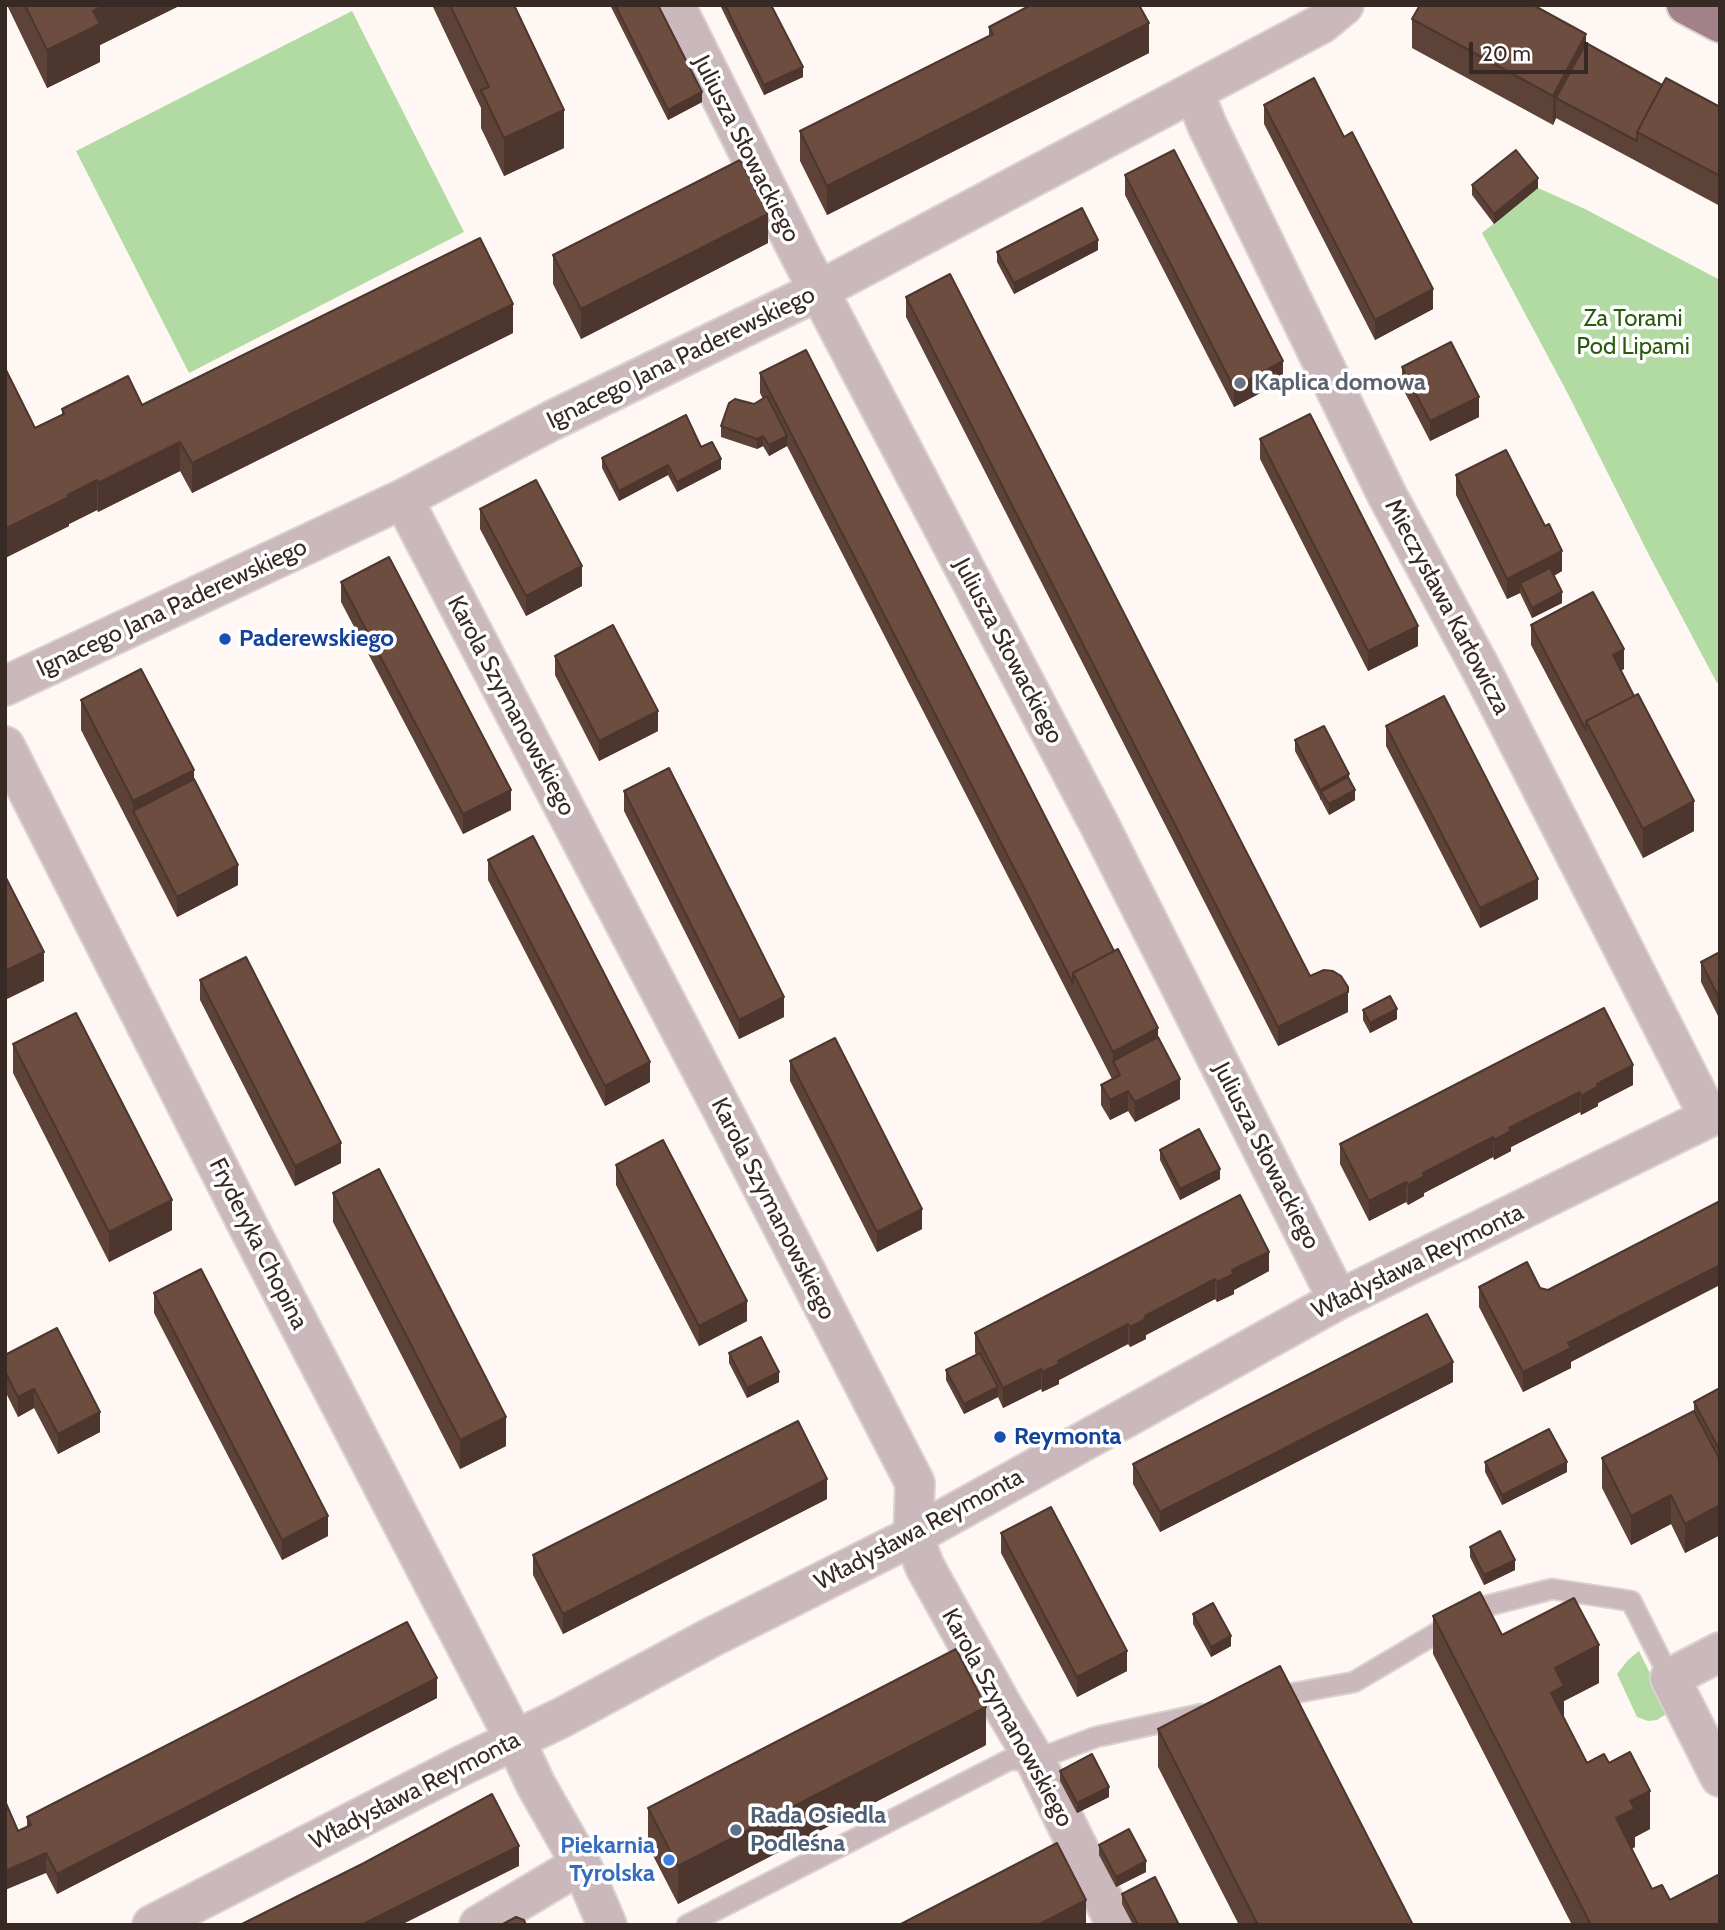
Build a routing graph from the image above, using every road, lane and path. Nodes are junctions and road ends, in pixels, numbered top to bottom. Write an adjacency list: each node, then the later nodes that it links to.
1 (674, 5): 6 (street, Juliusza Słowackiego)
2 (1344, 5): 5 (street, Ignacego Jana Paderewskiego)
3 (1686, 5): 4 (main road)
4 (1720, 23)
5 (1194, 92): 6 (street, Ignacego Jana Paderewskiego); 10 (street, Mieczysława Karłowicza)
6 (818, 291): 7 (street, Ignacego Jana Paderewskiego); 11 (street, Juliusza Słowackiego)
7 (403, 499): 8 (street, Ignacego Jana Paderewskiego); 12 (street, Karola Szymanowskiego)
8 (5, 686)
9 (5, 746): 17 (street, Fryderyka Chopina)
10 (1714, 1114): 11 (street, Władysława Reymonta)
11 (1338, 1300): 12 (street, Władysława Reymonta)
12 (913, 1536): 17 (street, Władysława Reymonta); 18 (street, Karola Szymanowskiego)
13 (1720, 1652): 14 (street)
14 (1670, 1678): 15 (lane); 19 (street)
15 (1251, 1702)
16 (1213, 1711): 18 (lane)
17 (515, 1740): 20 (street, Fryderyka Chopina); 21 (street, Władysława Reymonta)
18 (1035, 1760): 24 (lane); 25 (street, Karola Szymanowskiego)
19 (1720, 1777)
20 (581, 1864): 22 (street); 23 (street, Fryderyka Chopina)
21 (152, 1925)
22 (479, 1925)
23 (607, 1925)
24 (687, 1925)
25 (1116, 1925)

